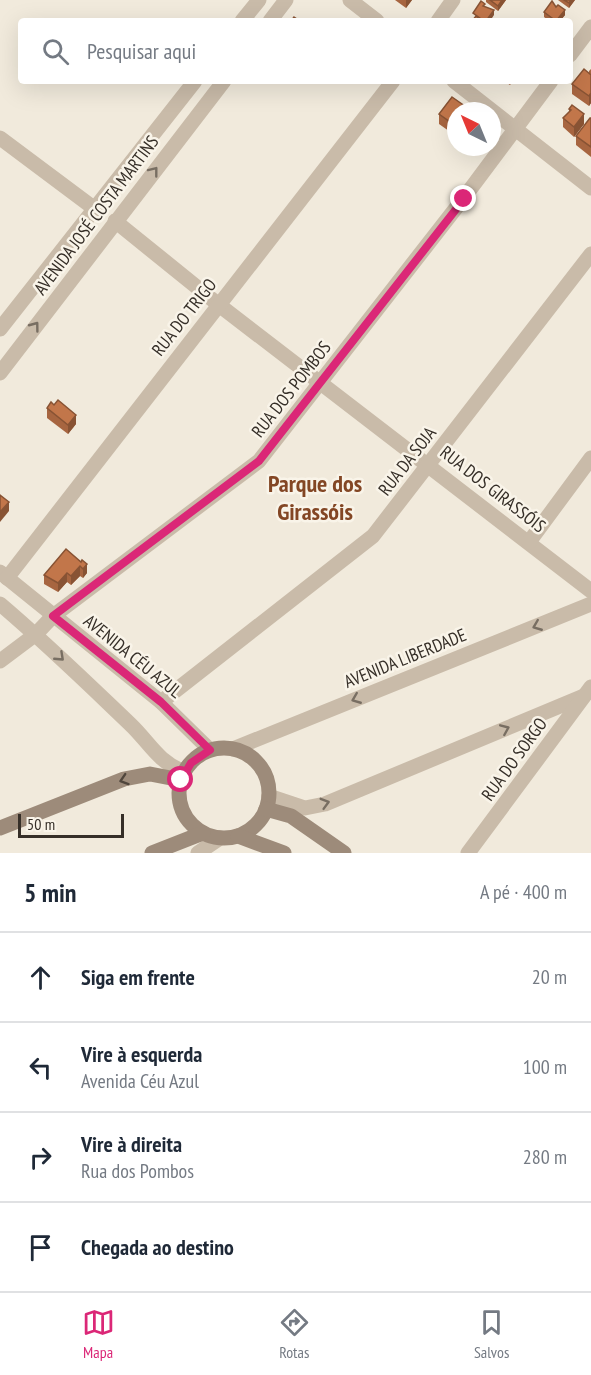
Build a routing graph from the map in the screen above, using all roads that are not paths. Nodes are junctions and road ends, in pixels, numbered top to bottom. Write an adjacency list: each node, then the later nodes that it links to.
1 (259, 0): 5 (street)
2 (286, 0): 6 (street)
3 (350, 0): 7 (street)
4 (453, 0): 8 (street)
5 (244, 18)
6 (272, 18)
7 (373, 18)
8 (440, 18)
9 (591, 27): 10 (street)
10 (573, 51)
11 (193, 84): 19 (street, AVENIDA JOSÉ COSTA MARTINS)
12 (222, 84): 20 (street, AVENIDA JOSÉ COSTA MARTINS, one-way to 12)
13 (391, 84): 22 (street, RUA DO TRIGO)
14 (458, 84): 16 (street)
15 (549, 84): 16 (street, RUA DOS POMBOS)
16 (516, 129): 18 (street); 25 (street, RUA DOS POMBOS)
17 (0, 138): 19 (street)
18 (591, 188)
19 (95, 209): 23 (street, AVENIDA JOSÉ COSTA MARTINS)
20 (115, 221): 22 (street, RUA DOS GIRASSÓIS); 24 (street, AVENIDA JOSÉ COSTA MARTINS, one-way to 20)
21 (591, 254): 27 (street, RUA DA SOJA)
22 (219, 305): 25 (street, RUA DOS GIRASSÓIS); 29 (street, RUA DO TRIGO)
23 (0, 329)
24 (0, 373)
25 (321, 383): 27 (street, RUA DOS GIRASSÓIS); 33 (street, RUA DOS POMBOS)
26 (591, 458): 28 (street)
27 (430, 465): 28 (street, RUA DOS GIRASSÓIS); 37 (street, RUA DA SOJA)
28 (529, 542): 30 (street, RUA DOS GIRASSÓIS)
29 (4, 575): 33 (street, AVENIDA CÉU AZUL)
30 (591, 591)
31 (0, 604): 34 (street)
32 (591, 604): 38 (street, AVENIDA LIBERDADE, one-way to 38)
33 (53, 616): 34 (street, RUA DOS POMBOS); 37 (street, AVENIDA CÉU AZUL)
34 (36, 634): 35 (street, RUA DOS POMBOS); 40 (street, one-way to 40)
35 (0, 660)
36 (588, 692): 41 (street, one-way to 36); 50 (street, RUA DO SORGO)
37 (161, 702): 39 (street, AVENIDA CÉU AZUL)
38 (233, 748): 39 (street); 41 (street)
39 (210, 750): 40 (street)
40 (183, 776): 42 (street, one-way to 42); 43 (street)
41 (268, 802): 44 (street); 49 (street)
42 (0, 828)
43 (203, 833): 45 (street); 46 (street)
44 (238, 836): 45 (street); 48 (street)
45 (220, 838): 47 (street)
46 (152, 853)
47 (198, 853)
48 (284, 853)
49 (344, 853)
50 (468, 853)

